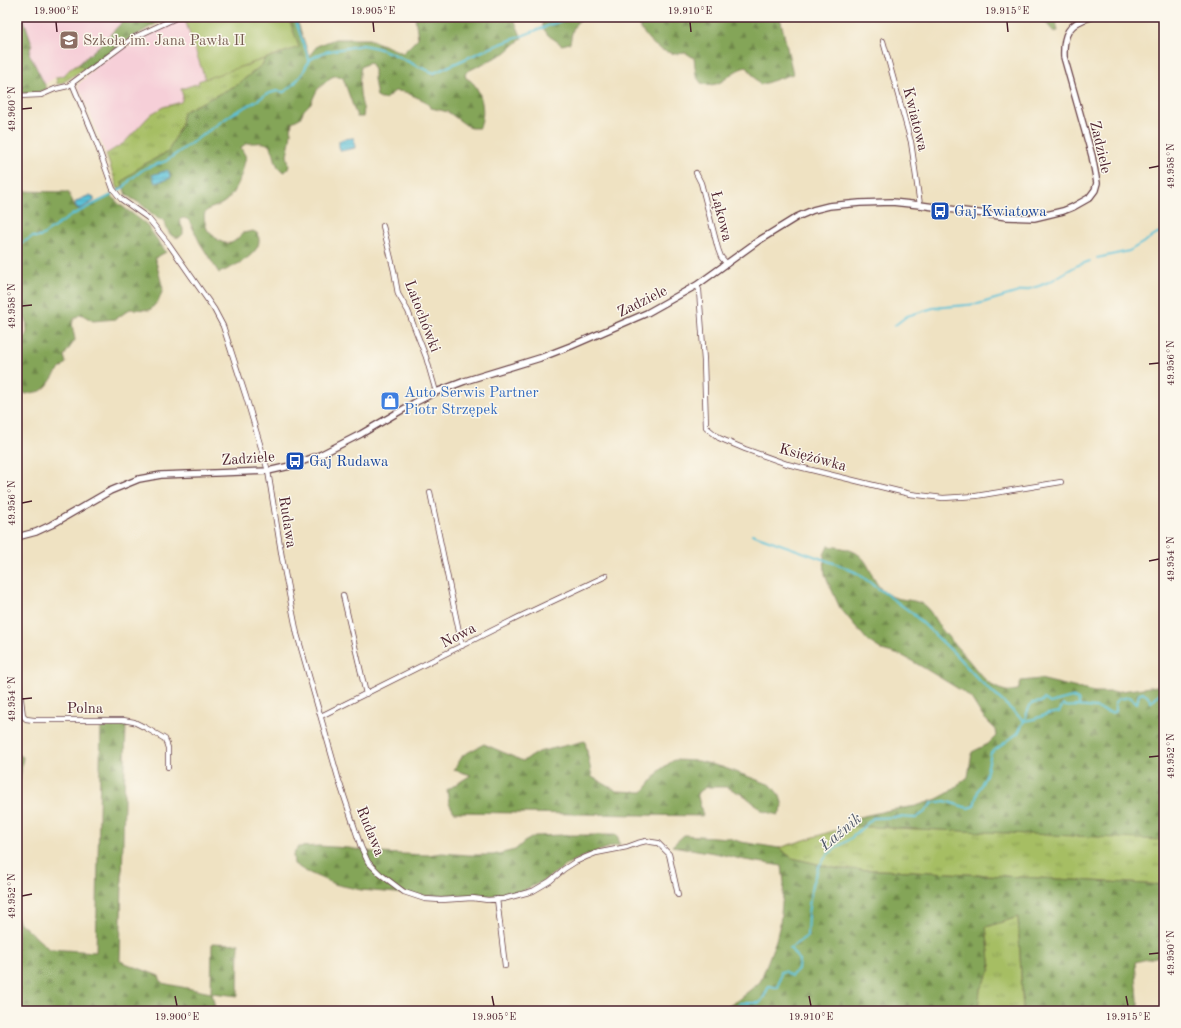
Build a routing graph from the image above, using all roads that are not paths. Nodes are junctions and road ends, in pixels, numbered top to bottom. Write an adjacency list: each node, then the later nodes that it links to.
1 (178, 17): 4 (street)
2 (1091, 17): 7 (street, Zadziele)
3 (883, 40): 7 (street, Kwiatowa)
4 (70, 85): 5 (street); 12 (street, Rudawa)
5 (17, 96)
6 (696, 173): 9 (street, Łąkowa)
7 (920, 205): 9 (street, Zadziele)
8 (382, 226): 11 (street, Latochówki)
9 (727, 264): 10 (street, Zadziele)
10 (697, 285): 11 (street, Zadziele); 13 (street, Księżówka)
11 (436, 392): 12 (street, Zadziele)
12 (268, 471): 15 (street, Zadziele); 21 (street, Rudawa)
13 (1062, 482)
14 (430, 492): 18 (street)
15 (17, 537)
16 (606, 576): 18 (street, Nowa)
17 (343, 595): 20 (street)
18 (462, 646): 20 (street, Nowa)
19 (17, 666): 22 (street, Polna)
20 (366, 694): 21 (street, Nowa)
21 (321, 716): 24 (street, Rudawa)
22 (168, 767)
23 (678, 895): 24 (street, Rudawa)
24 (497, 900): 25 (street)
25 (504, 966)

